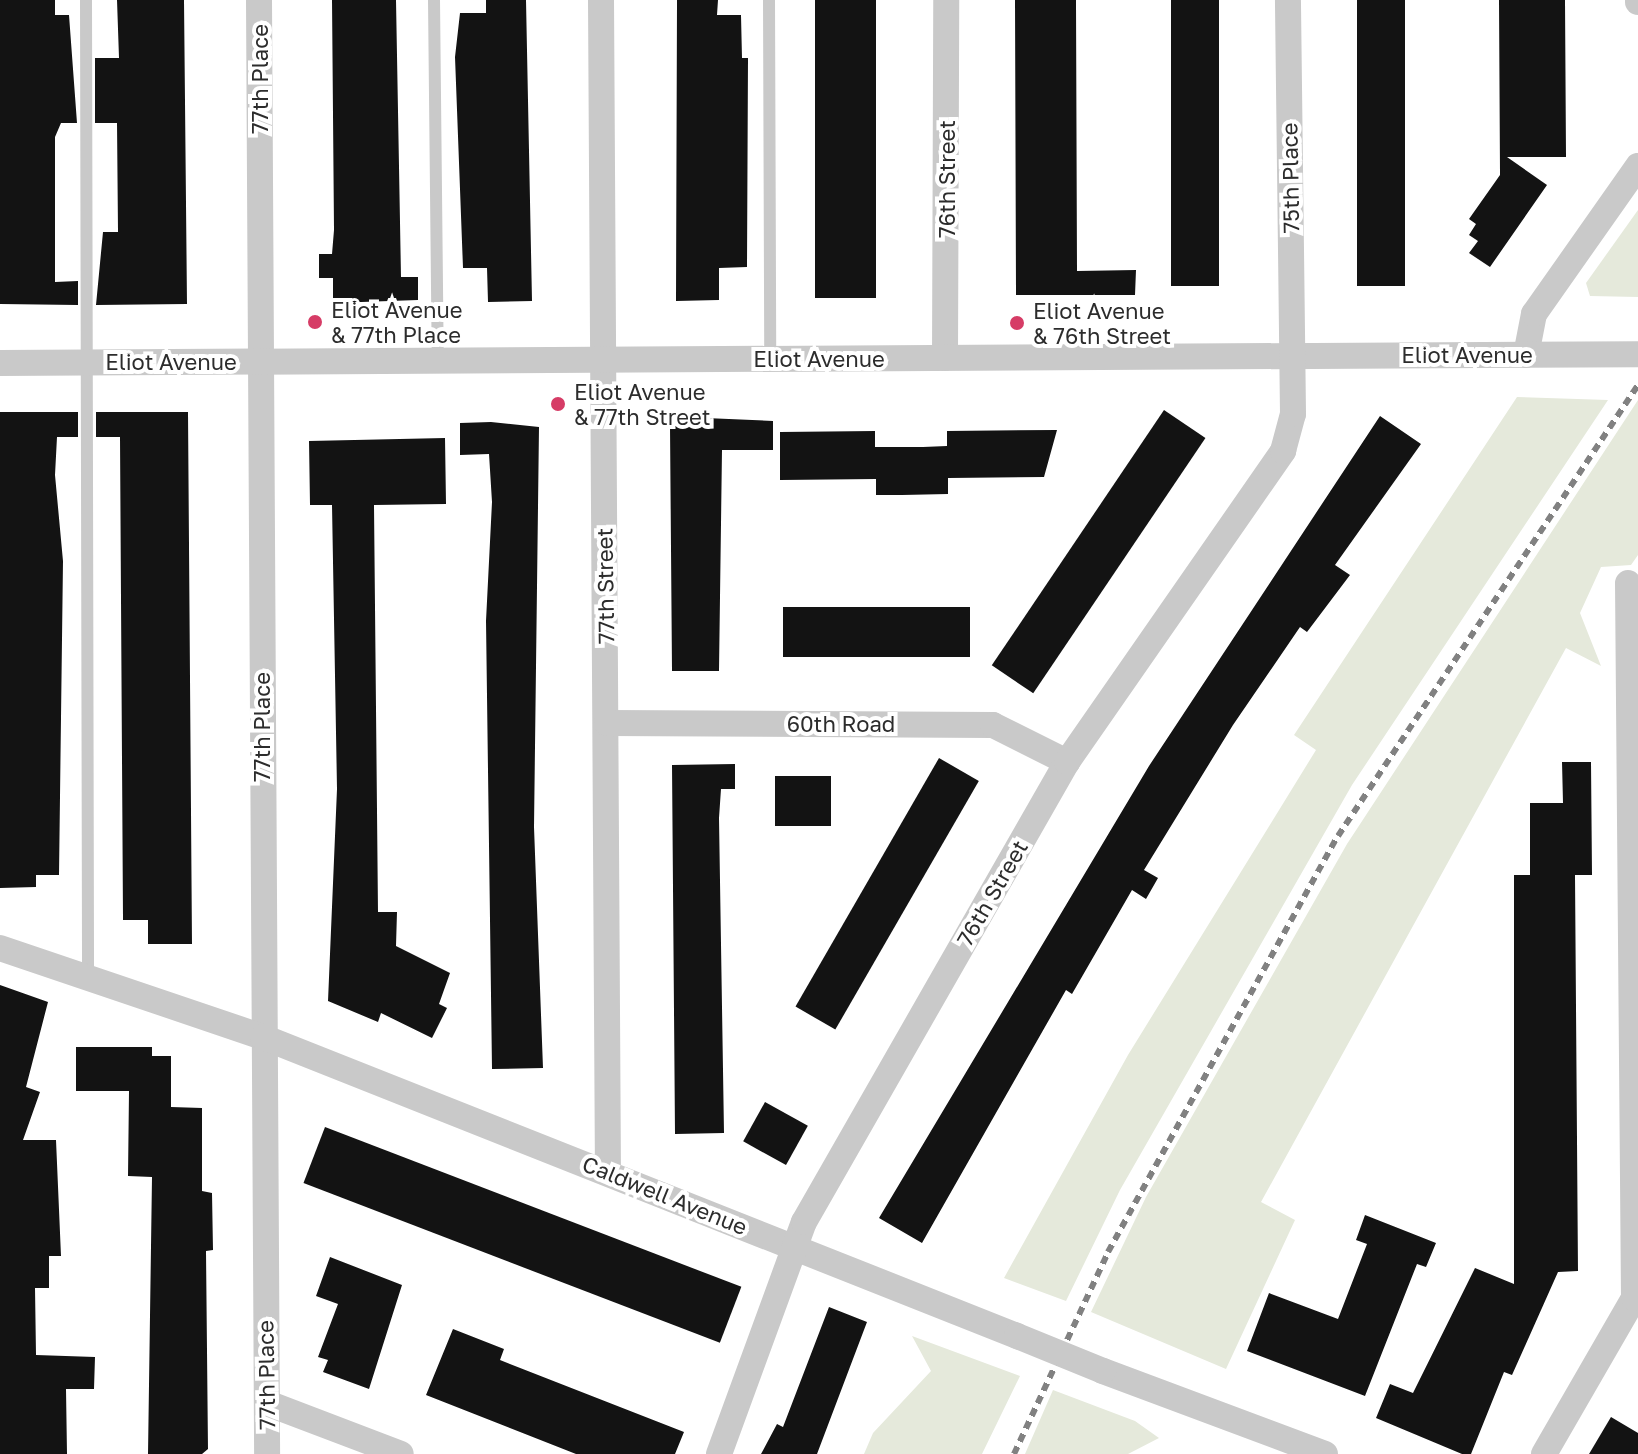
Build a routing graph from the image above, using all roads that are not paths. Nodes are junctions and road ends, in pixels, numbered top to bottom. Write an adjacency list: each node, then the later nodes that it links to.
1 (86, 0): 18 (lane)
2 (259, 0): 16 (street, 77th Place)
3 (434, 0): 14 (lane)
4 (601, 0): 15 (street, 77th Street)
5 (769, 0): 13 (lane)
6 (946, 0): 12 (street, 76th Street)
7 (1288, 0): 10 (street, 75th Place)
8 (1638, 166): 11 (street)
9 (1626, 354): 11 (street, Eliot Avenue)
10 (1292, 355): 11 (street, Eliot Avenue); 12 (street, Eliot Avenue); 21 (street, 76th Street)
11 (1526, 355)
12 (945, 358): 13 (street, Eliot Avenue)
13 (770, 359): 15 (street, Eliot Avenue)
14 (438, 360): 15 (street, Eliot Avenue); 16 (street, Eliot Avenue)
15 (603, 360): 20 (street, 77th Street)
16 (262, 362): 18 (street, Eliot Avenue); 24 (street, 77th Place)
17 (0, 363): 18 (street, Eliot Avenue)
18 (88, 363): 23 (lane)
19 (1628, 583): 32 (street)
20 (607, 723): 21 (street, 60th Road); 25 (street, 77th Street)
21 (1067, 762): 26 (street, 76th Street)
22 (0, 948): 23 (street, Caldwell Avenue)
23 (88, 979): 24 (street, Caldwell Avenue)
24 (263, 1037): 25 (street, Caldwell Avenue); 27 (street, 77th Place)
25 (608, 1172): 26 (street, Caldwell Avenue)
26 (796, 1248): 30 (street, 76th Street); 31 (street, Caldwell Avenue, bridge)
27 (267, 1403): 28 (street, 77th Place); 29 (street)
28 (267, 1454)
29 (401, 1454)
30 (719, 1454)
31 (1325, 1454)
32 (1544, 1454)

